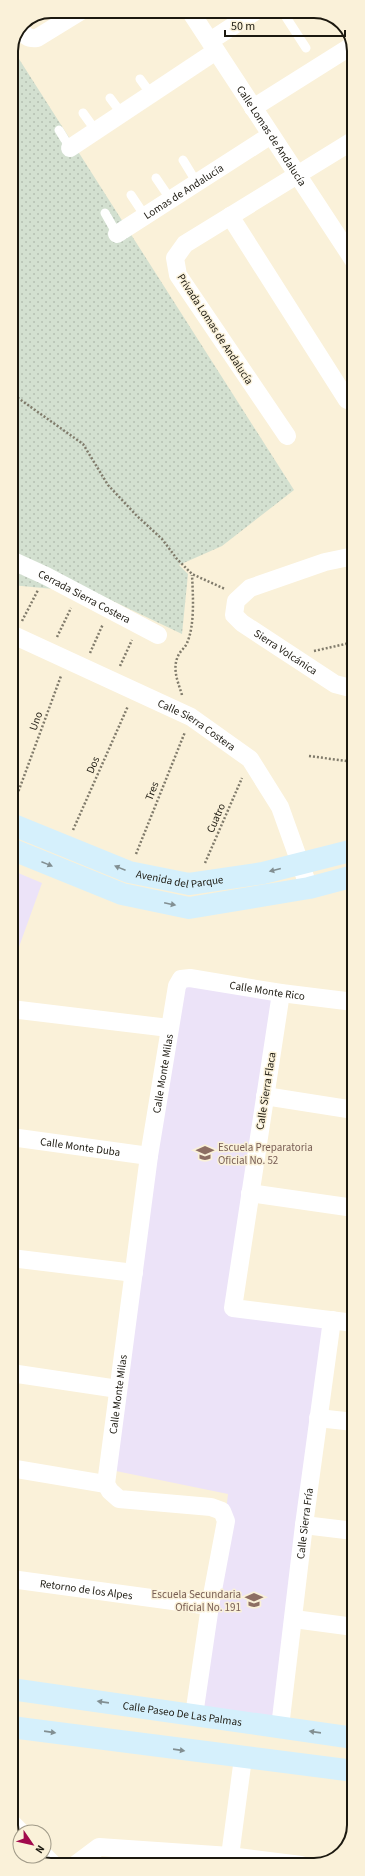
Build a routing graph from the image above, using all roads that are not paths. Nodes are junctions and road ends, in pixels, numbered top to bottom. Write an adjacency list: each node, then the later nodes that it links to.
1 (70, 18): 5 (street)
2 (195, 18): 6 (street, Calle Lomas de Andalucía)
3 (247, 18): 6 (street)
4 (287, 18): 7 (lane)
5 (24, 34)
6 (213, 46): 10 (street); 12 (street, Calle Lomas de Andalucía)
7 (306, 48)
8 (347, 49): 12 (street)
9 (140, 79): 10 (lane)
10 (151, 94): 14 (street)
11 (110, 98): 14 (lane)
12 (253, 108): 17 (street, Calle Lomas de Andalucía)
13 (83, 113): 16 (lane)
14 (122, 114): 16 (street)
15 (59, 130): 19 (lane)
16 (96, 131): 19 (street)
17 (271, 135): 21 (street, Calle Lomas de Andalucía); 23 (street, Lomas de Andalucía)
18 (347, 144): 21 (street)
19 (70, 148)
20 (183, 160): 23 (lane)
21 (298, 174): 28 (street, Privada Lomas de Andalucía); 30 (street, Calle Lomas de Andalucía)
22 (156, 178): 25 (lane)
23 (197, 183): 25 (street, Lomas de Andalucía)
24 (131, 195): 27 (lane)
25 (171, 200): 27 (street, Lomas de Andalucía)
26 (105, 213): 29 (lane, Lomas de Andalucía)
27 (145, 216): 29 (street, Lomas de Andalucía)
28 (230, 216): 31 (street); 32 (street, Privada Lomas de Andalucía)
29 (117, 234)
30 (347, 250)
31 (347, 400)
32 (286, 436)
33 (347, 557): 37 (street, Sierra Volcánica)
34 (18, 563): 35 (street, Cerrada Sierra Costera)
35 (158, 635)
36 (18, 638): 41 (street, Calle Sierra Costera)
37 (347, 687)
38 (18, 827): 41 (street, Avenida del Parque, one-way to 38)
39 (18, 852): 43 (street, one-way to 43)
40 (347, 852): 41 (street, Avenida del Parque)
41 (302, 863): 43 (street, Calle Sierra Costera)
42 (347, 878): 43 (street)
43 (310, 888)
44 (182, 979): 45 (street, Calle Monte Rico); 48 (street, Calle Monte Milas)
45 (281, 993): 46 (street, Calle Monte Rico); 49 (street, Calle Sierra Flaca)
46 (347, 1001)
47 (18, 1011): 48 (street)
48 (169, 1028): 52 (street, Calle Monte Milas)
49 (265, 1096): 50 (street); 53 (street, Calle Sierra Flaca)
50 (347, 1109)
51 (18, 1138): 52 (street, Calle Monte Duba)
52 (149, 1156): 56 (street, Calle Monte Milas)
53 (250, 1193): 54 (street); 57 (street, Calle Sierra Flaca)
54 (347, 1207)
55 (18, 1259): 56 (street)
56 (134, 1273): 60 (street, Calle Monte Milas)
57 (332, 1320): 58 (street); 61 (street, Calle Sierra Fría)
58 (347, 1322)
59 (18, 1374): 60 (street)
60 (118, 1389): 64 (street, Calle Monte Milas)
61 (318, 1418): 62 (street); 65 (street, Calle Sierra Fría)
62 (347, 1421)
63 (18, 1469): 64 (street)
64 (106, 1484): 68 (street)
65 (304, 1525): 66 (street); 69 (street, Calle Sierra Fría)
66 (347, 1530)
67 (18, 1580): 68 (street, Retorno de los Alpes)
68 (210, 1606): 72 (street)
69 (294, 1619): 70 (street); 73 (street, Calle Sierra Fría)
70 (347, 1626)
71 (18, 1691): 72 (street, Calle Paseo De Las Palmas, one-way to 71)
72 (194, 1715): 73 (street, Calle Paseo De Las Palmas)
73 (280, 1727): 75 (street, Calle Paseo De Las Palmas, one-way to 73)
74 (18, 1728): 76 (street, one-way to 76)
75 (347, 1737)
76 (243, 1758): 77 (street); 78 (street)
77 (347, 1770)
78 (230, 1856): 79 (street); 80 (street)
79 (84, 1858)
80 (246, 1858)

